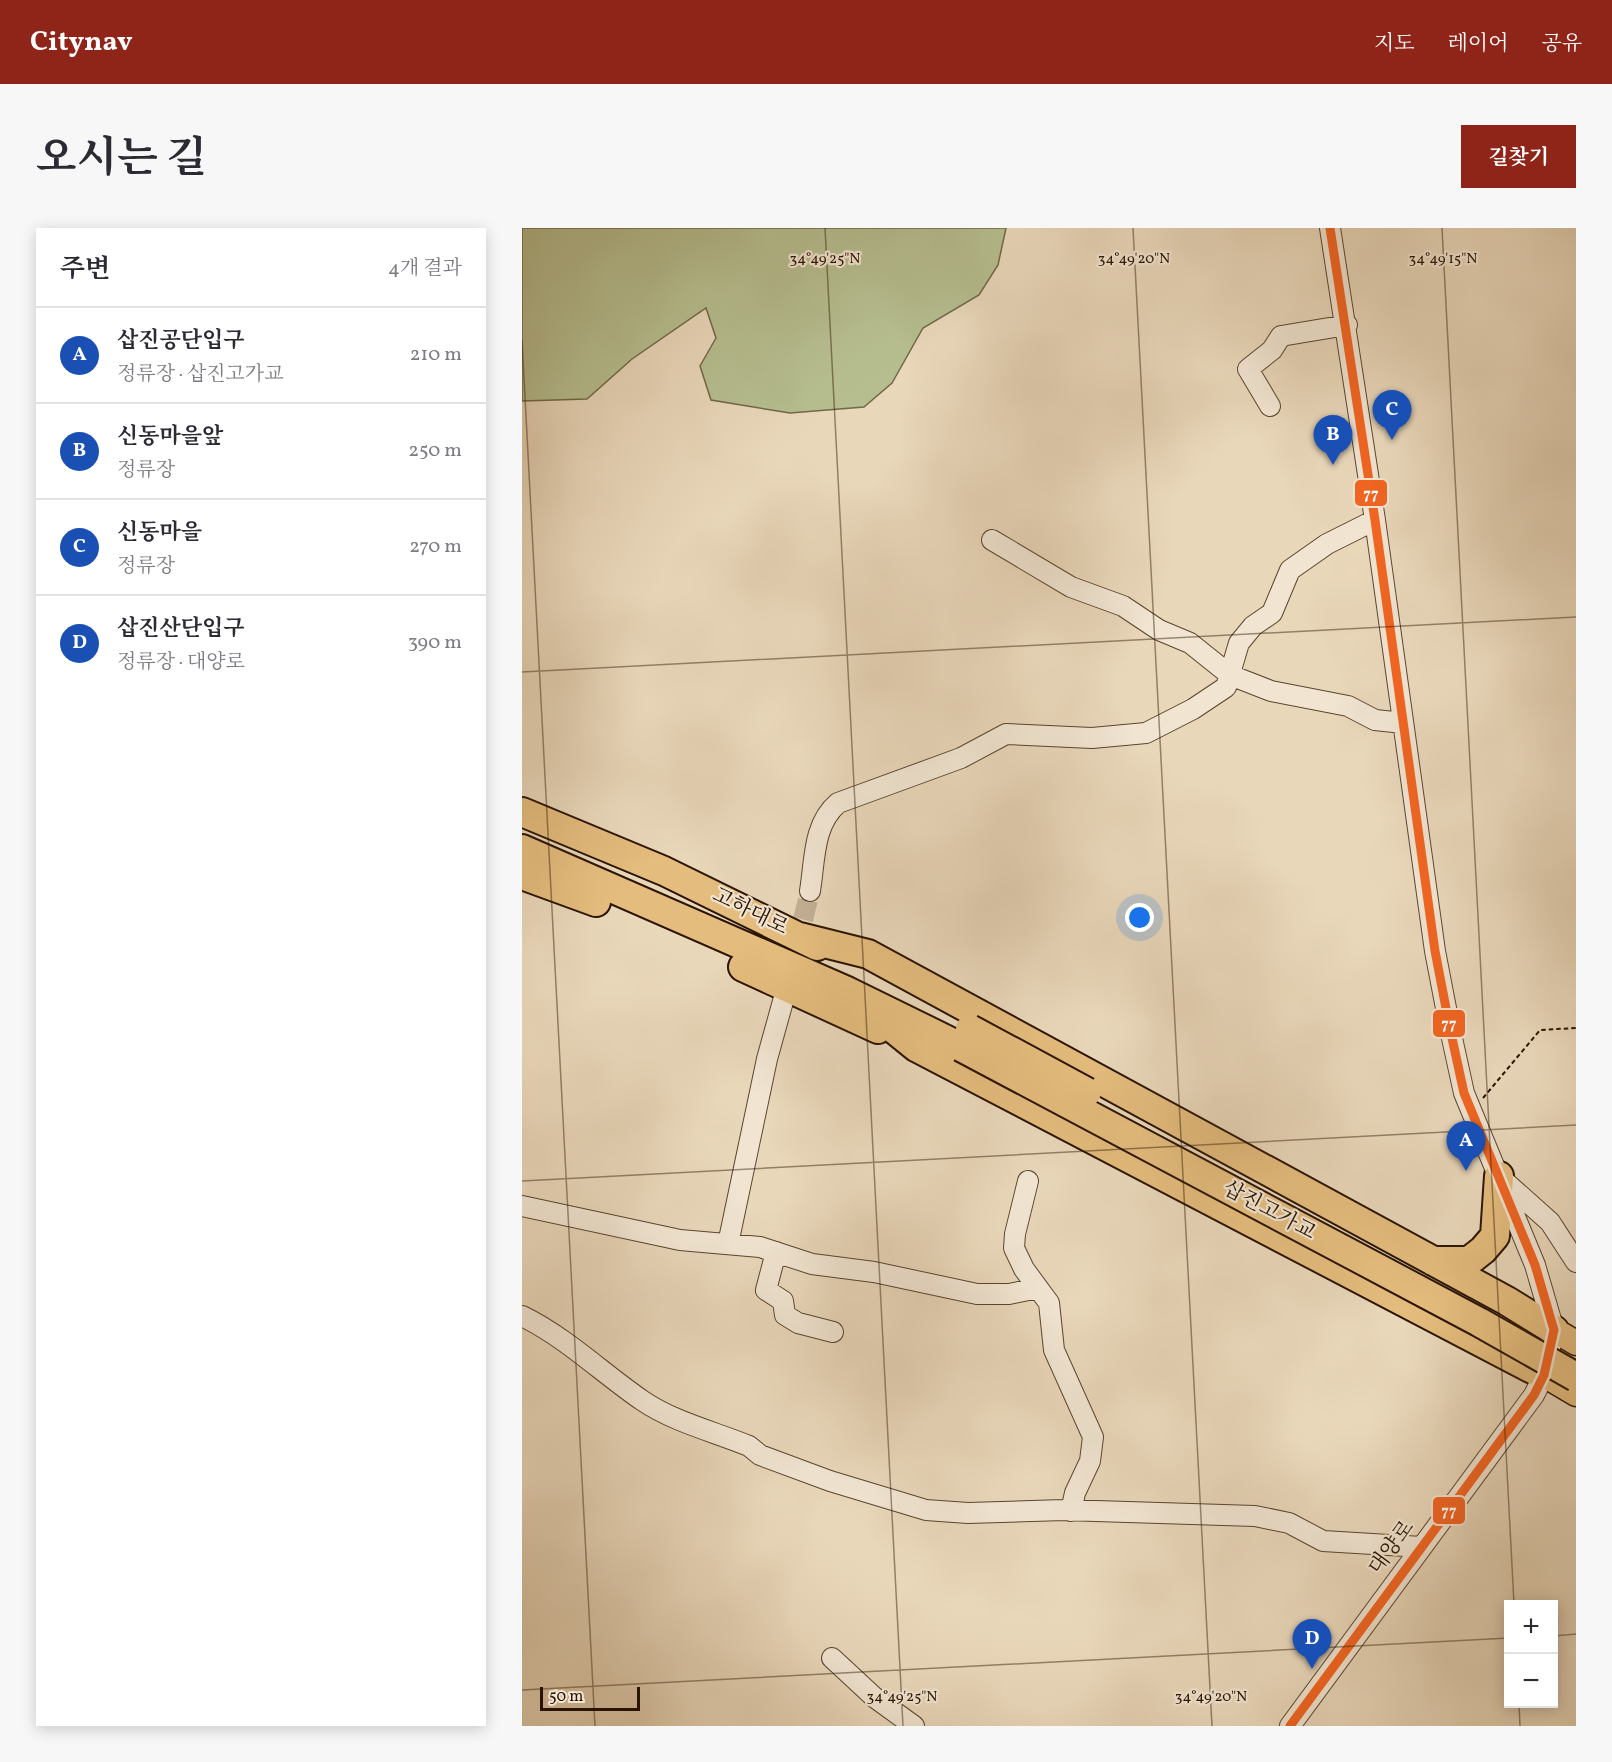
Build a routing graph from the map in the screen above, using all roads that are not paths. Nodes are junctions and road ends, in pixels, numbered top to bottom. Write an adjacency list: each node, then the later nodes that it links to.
1 (1330, 228): 2 (street)
2 (1347, 325): 3 (street); 4 (street)
3 (1270, 406)
4 (1376, 520): 6 (street); 7 (street)
5 (992, 540): 6 (street)
6 (1230, 675): 7 (street); 11 (street)
7 (1403, 723): 17 (street)
8 (522, 812): 12 (highway, 고하대로)
9 (522, 849): 13 (highway, 고하대로)
10 (522, 875): 16 (highway)
11 (810, 891)
12 (800, 937): 15 (highway, 고하대로); 22 (highway)
13 (847, 991): 15 (highway, 고하대로); 16 (highway)
14 (785, 994): 20 (street)
15 (965, 1038): 28 (highway, 삽진고가교, bridge); 30 (highway, 삽진고가교, bridge)
16 (916, 1047): 29 (highway)
17 (1499, 1176): 22 (highway); 23 (street); 27 (street)
18 (1028, 1181): 24 (street)
19 (522, 1206): 20 (street)
20 (728, 1244): 21 (street)
21 (776, 1252): 24 (street); 26 (street)
22 (1431, 1261): 27 (highway)
23 (1576, 1262)
24 (1038, 1288): 32 (street)
25 (522, 1316): 32 (street)
26 (833, 1332)
27 (1565, 1336): 29 (street, 대양로)
28 (1576, 1358)
29 (1544, 1375): 31 (main road); 33 (street, 대양로)
30 (1576, 1377)
31 (1576, 1394)
32 (1071, 1511): 33 (street)
33 (1422, 1546): 36 (street, 대양로)
34 (832, 1658): 35 (street)
35 (914, 1726)
36 (1290, 1726)

